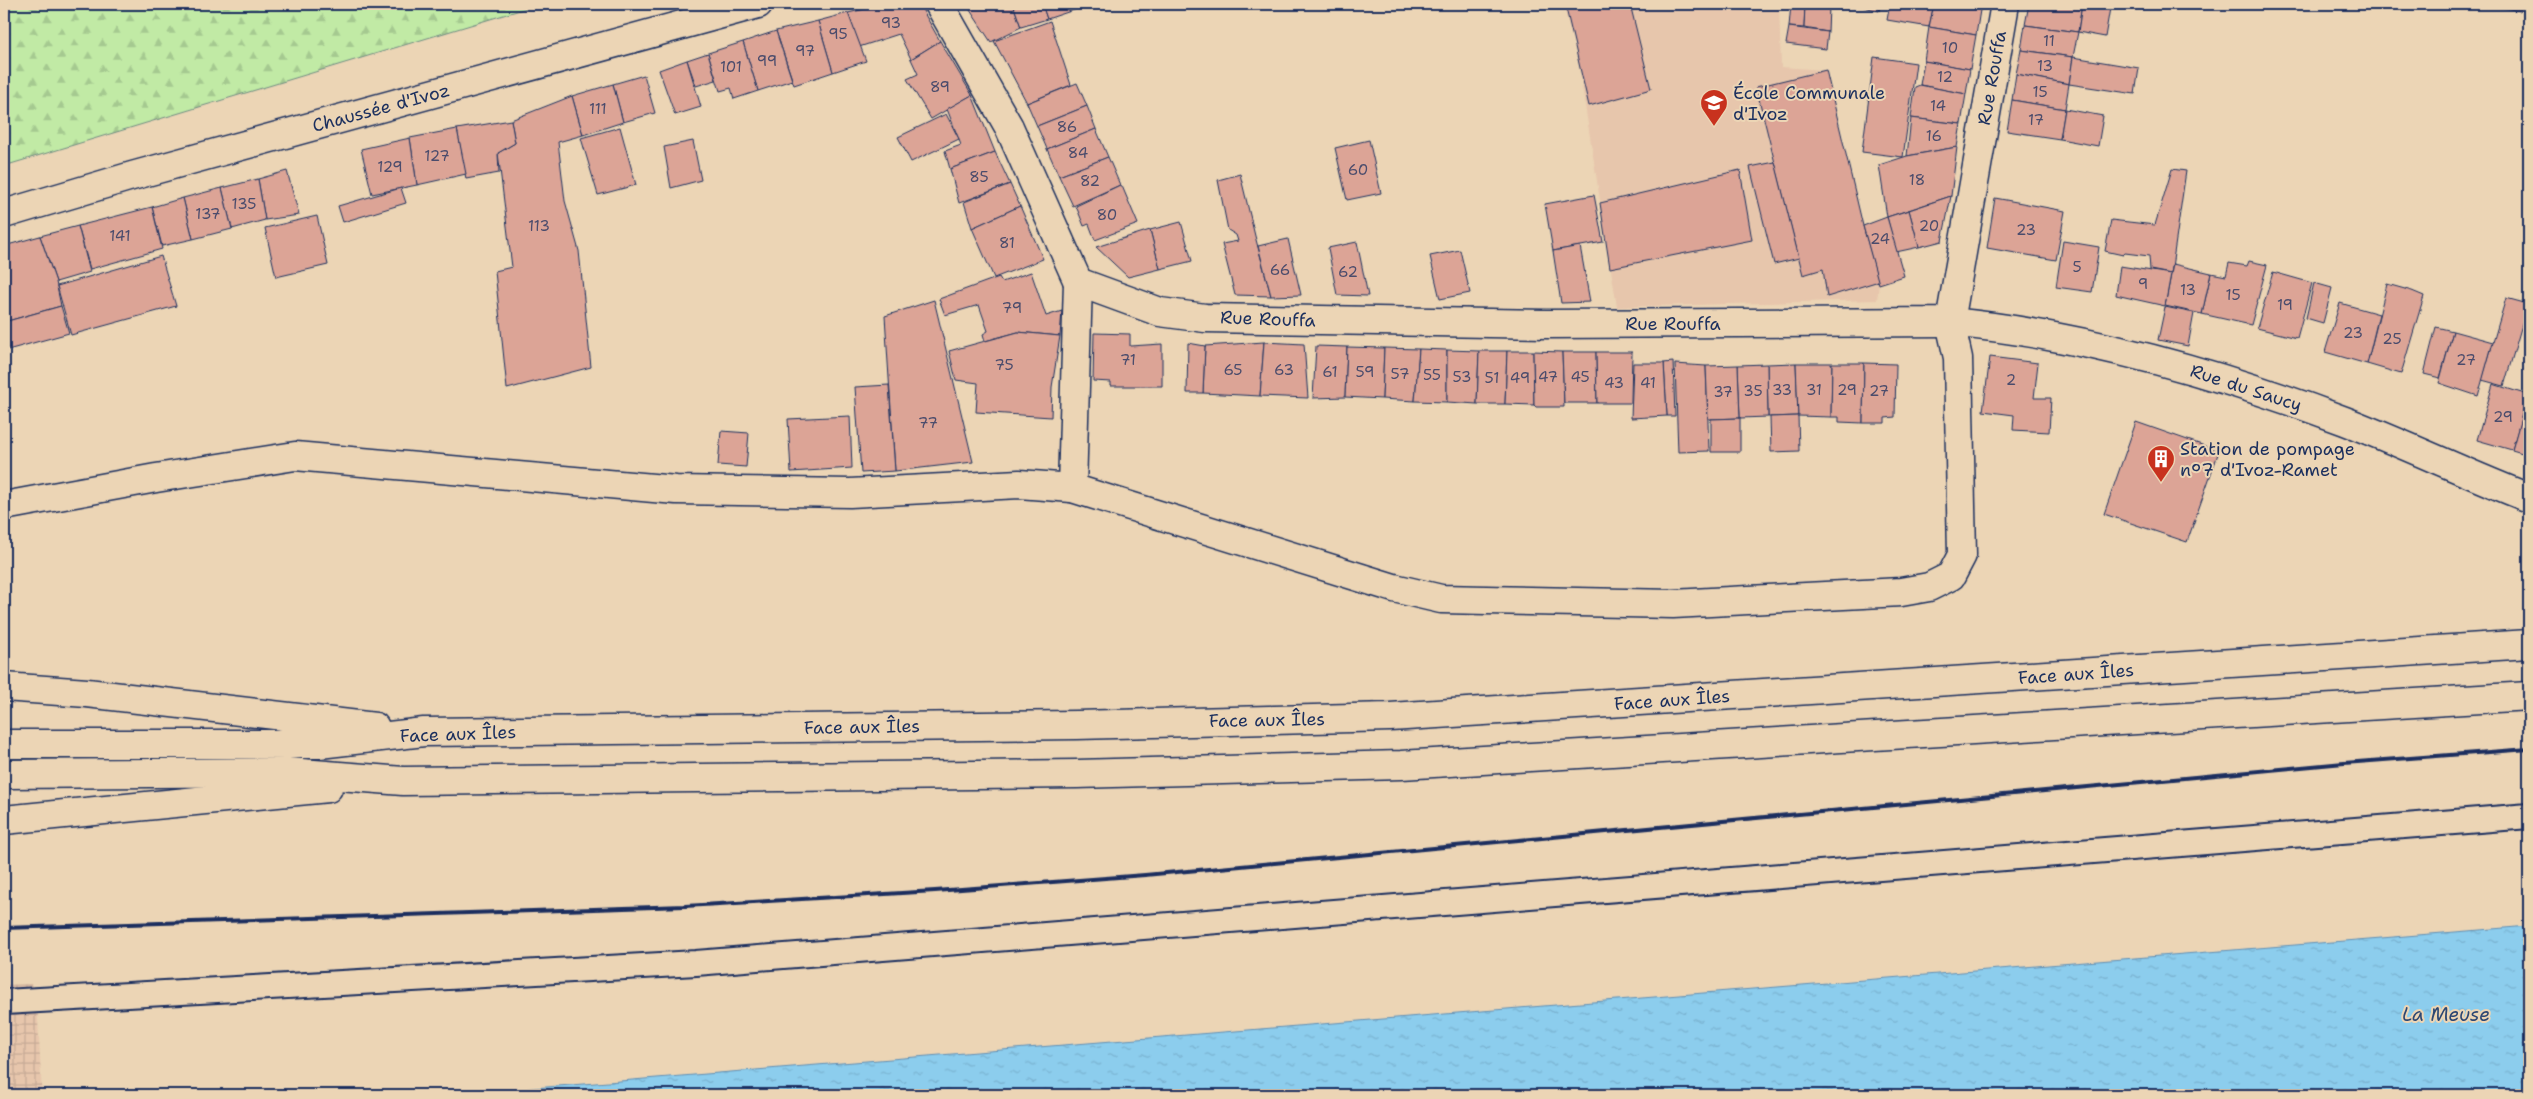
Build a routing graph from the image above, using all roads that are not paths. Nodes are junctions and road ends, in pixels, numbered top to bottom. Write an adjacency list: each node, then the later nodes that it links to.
1 (758, 4): 4 (main road, Chaussée d'Ivoz)
2 (939, 4): 5 (main road)
3 (2005, 4): 6 (main road, Rue Rouffa)
4 (4, 214)
5 (1078, 282): 6 (main road, Rue Rouffa); 7 (main road)
6 (1950, 322): 7 (main road); 8 (main road, Rue du Saucy)
7 (1072, 488): 9 (main road)
8 (2529, 498)
9 (4, 506)
10 (2529, 644): 13 (main road, Face aux Îles)
11 (4, 687): 13 (main road)
12 (2529, 696): 16 (main road)
13 (424, 732): 14 (main road, Face aux Îles)
14 (4, 744)
15 (4, 774): 16 (main road)
16 (403, 781): 18 (main road)
17 (2529, 816): 19 (lane)
18 (4, 820)
19 (4, 1002)

